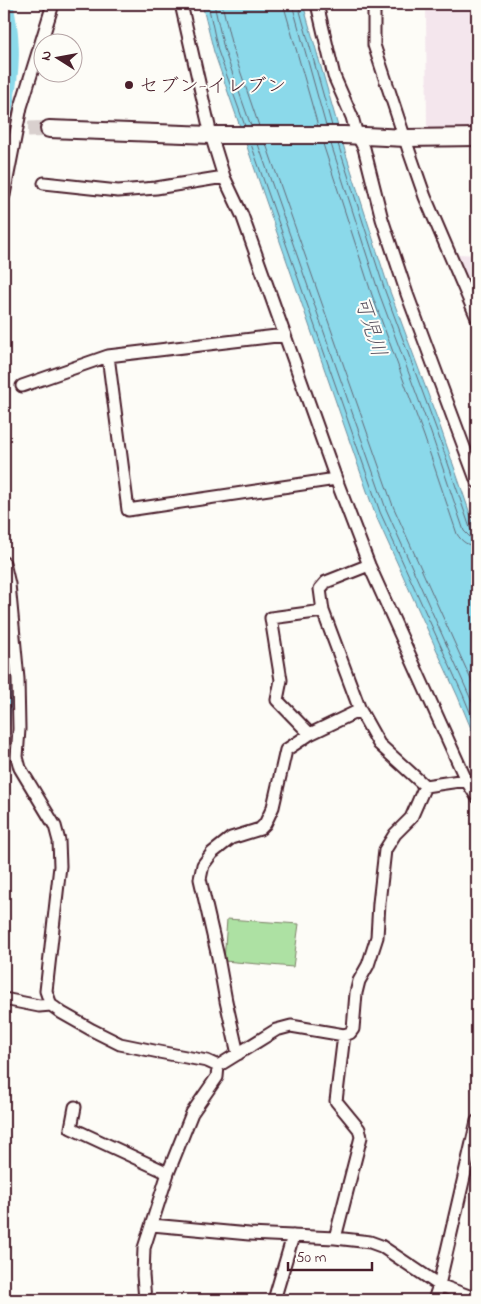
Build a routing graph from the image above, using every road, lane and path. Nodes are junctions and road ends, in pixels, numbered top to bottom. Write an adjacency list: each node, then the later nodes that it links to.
1 (52, 4): 12 (street)
2 (181, 4): 6 (street)
3 (317, 4): 7 (street)
4 (374, 4): 9 (street)
5 (49, 128): 6 (street)
6 (211, 135): 7 (street); 10 (street)
7 (351, 135): 9 (street); 18 (street)
8 (477, 137): 9 (street)
9 (406, 138): 13 (street)
10 (224, 177): 11 (street); 14 (street)
11 (44, 183)
12 (4, 195)
13 (477, 318)
14 (286, 335): 15 (street); 17 (street)
15 (108, 356): 16 (street); 17 (street)
16 (22, 386)
17 (336, 479): 20 (street)
18 (477, 482)
19 (4, 563): 28 (street)
20 (370, 565): 21 (street); 24 (street)
21 (323, 611): 22 (street); 23 (street)
22 (360, 710): 23 (street); 25 (street)
23 (310, 734): 30 (street)
24 (466, 780): 25 (street); 26 (street)
25 (425, 786): 29 (street)
26 (477, 797)
27 (4, 999): 28 (street)
28 (51, 1005): 31 (street)
29 (344, 1035): 30 (street); 37 (street)
30 (238, 1054): 31 (street)
31 (218, 1066): 34 (street)
32 (75, 1107): 34 (street)
33 (477, 1121): 38 (street)
34 (168, 1172): 35 (street)
35 (152, 1225): 36 (street); 40 (street)
36 (293, 1236): 37 (street); 41 (street)
37 (335, 1238): 38 (street)
38 (439, 1285): 39 (street); 42 (street)
39 (477, 1299)
40 (145, 1300)
41 (274, 1300)
42 (434, 1300)

